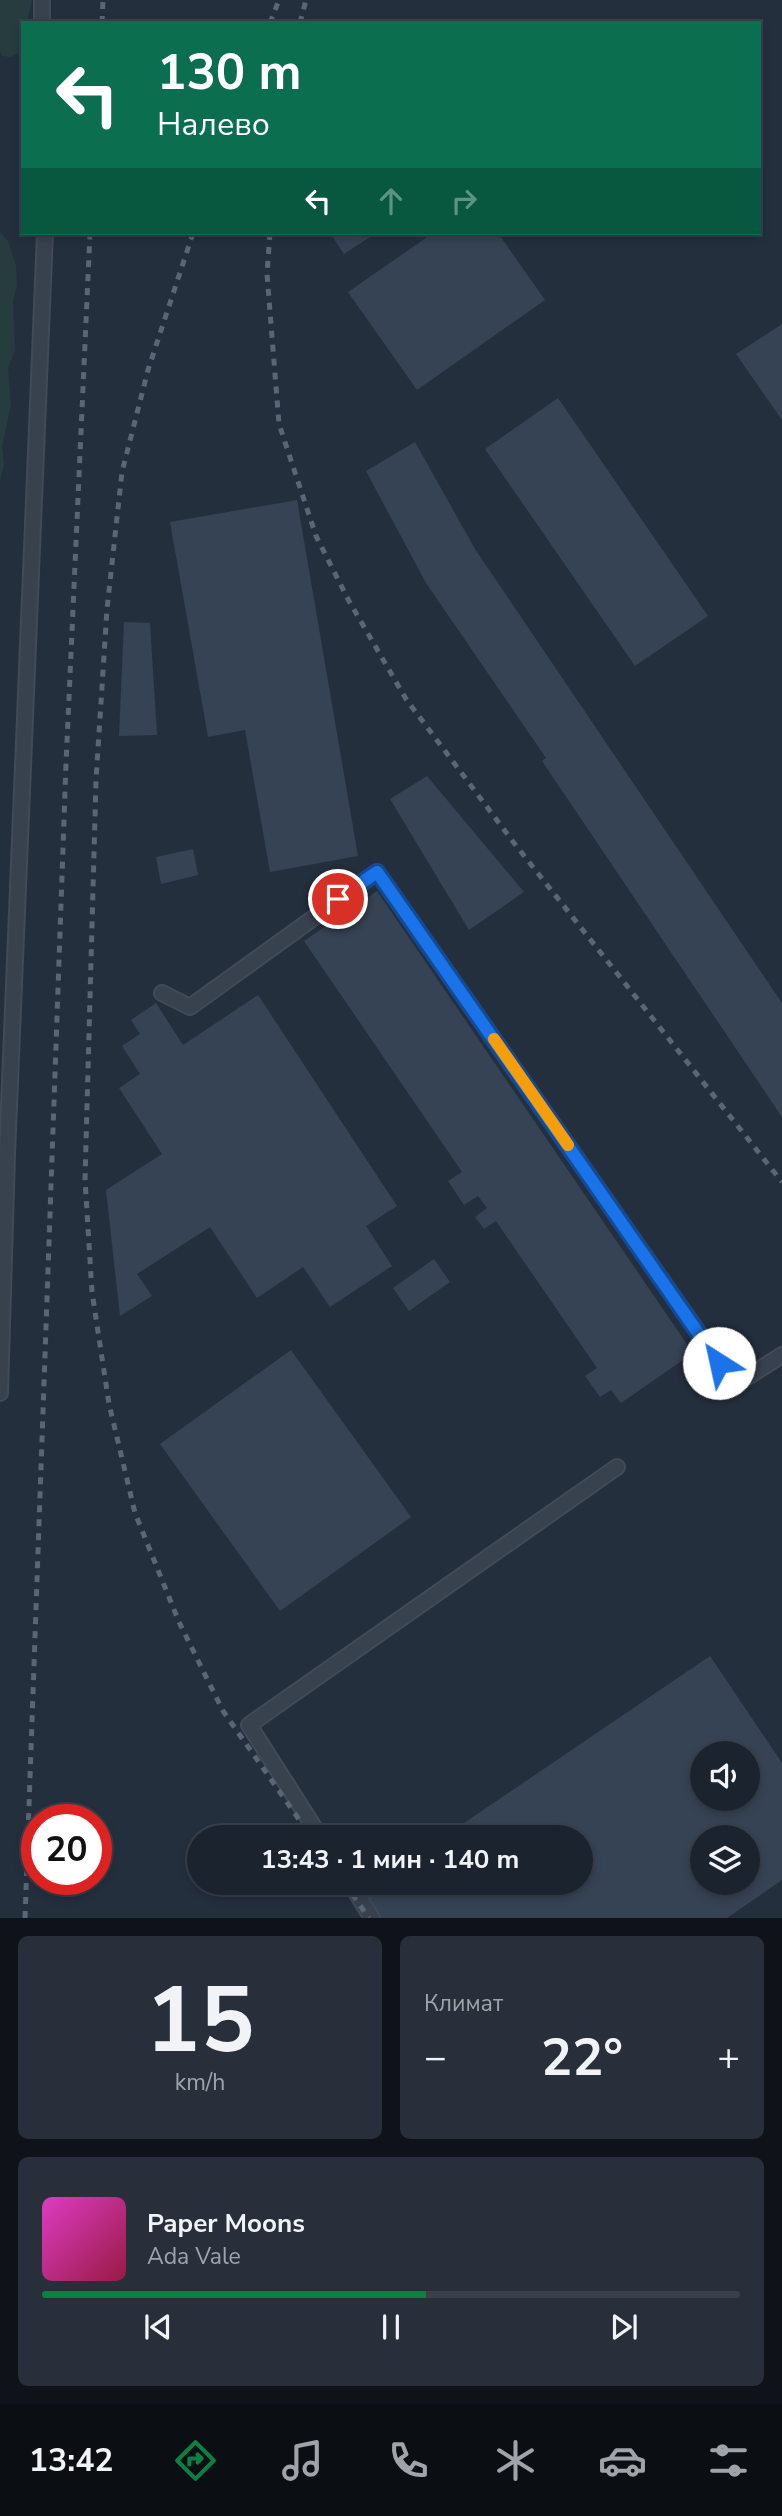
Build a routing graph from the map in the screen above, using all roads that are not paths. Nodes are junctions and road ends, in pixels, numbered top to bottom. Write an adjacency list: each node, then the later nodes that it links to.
1 (42, 0): 2 (lane)
2 (42, 21)
3 (45, 235): 6 (lane)
4 (162, 993): 5 (lane)
5 (782, 1355)
6 (0, 1393)
7 (617, 1467): 8 (lane)
8 (313, 1825)
9 (358, 1895): 10 (lane)
10 (372, 1917)

